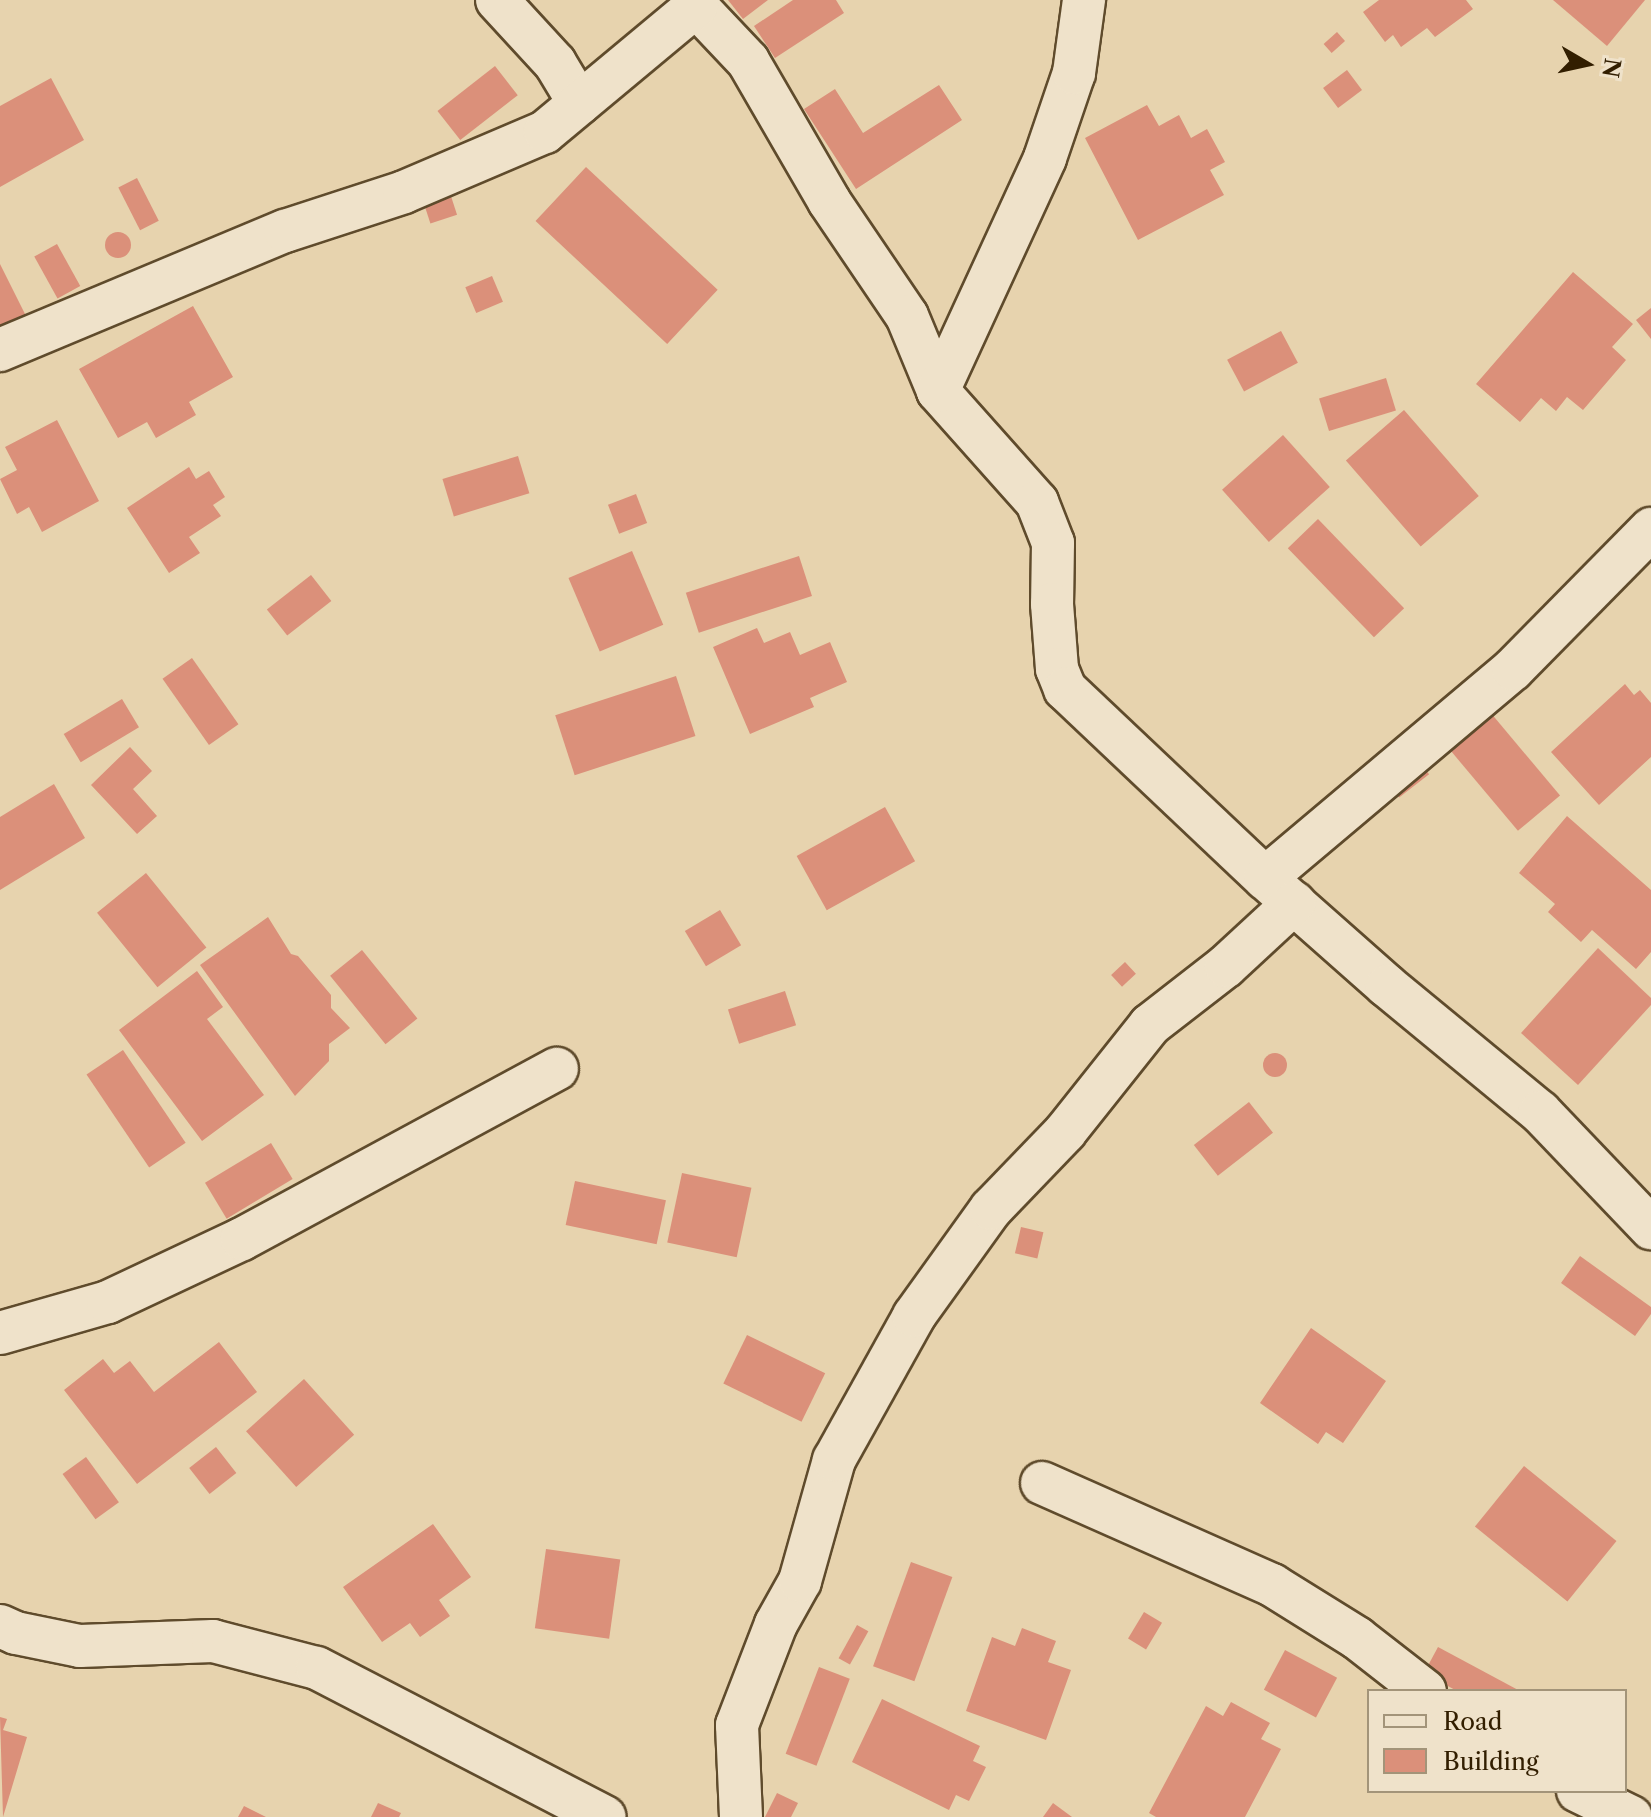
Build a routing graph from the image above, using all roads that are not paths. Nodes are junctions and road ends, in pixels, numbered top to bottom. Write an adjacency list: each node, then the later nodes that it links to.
1 (497, 0): 4 (street)
2 (1084, 0): 6 (street)
3 (695, 3): 4 (street); 6 (street)
4 (579, 103): 5 (street)
5 (0, 350)
6 (938, 391): 8 (street)
7 (1647, 539): 8 (street)
8 (1280, 891): 10 (street); 17 (street)
9 (557, 1069): 11 (street)
10 (1651, 1228)
11 (0, 1333)
12 (1042, 1483): 14 (street)
13 (0, 1626): 16 (street)
14 (1422, 1689)
15 (1582, 1793): 18 (street)
16 (605, 1817)
17 (741, 1817)
18 (1631, 1817)

